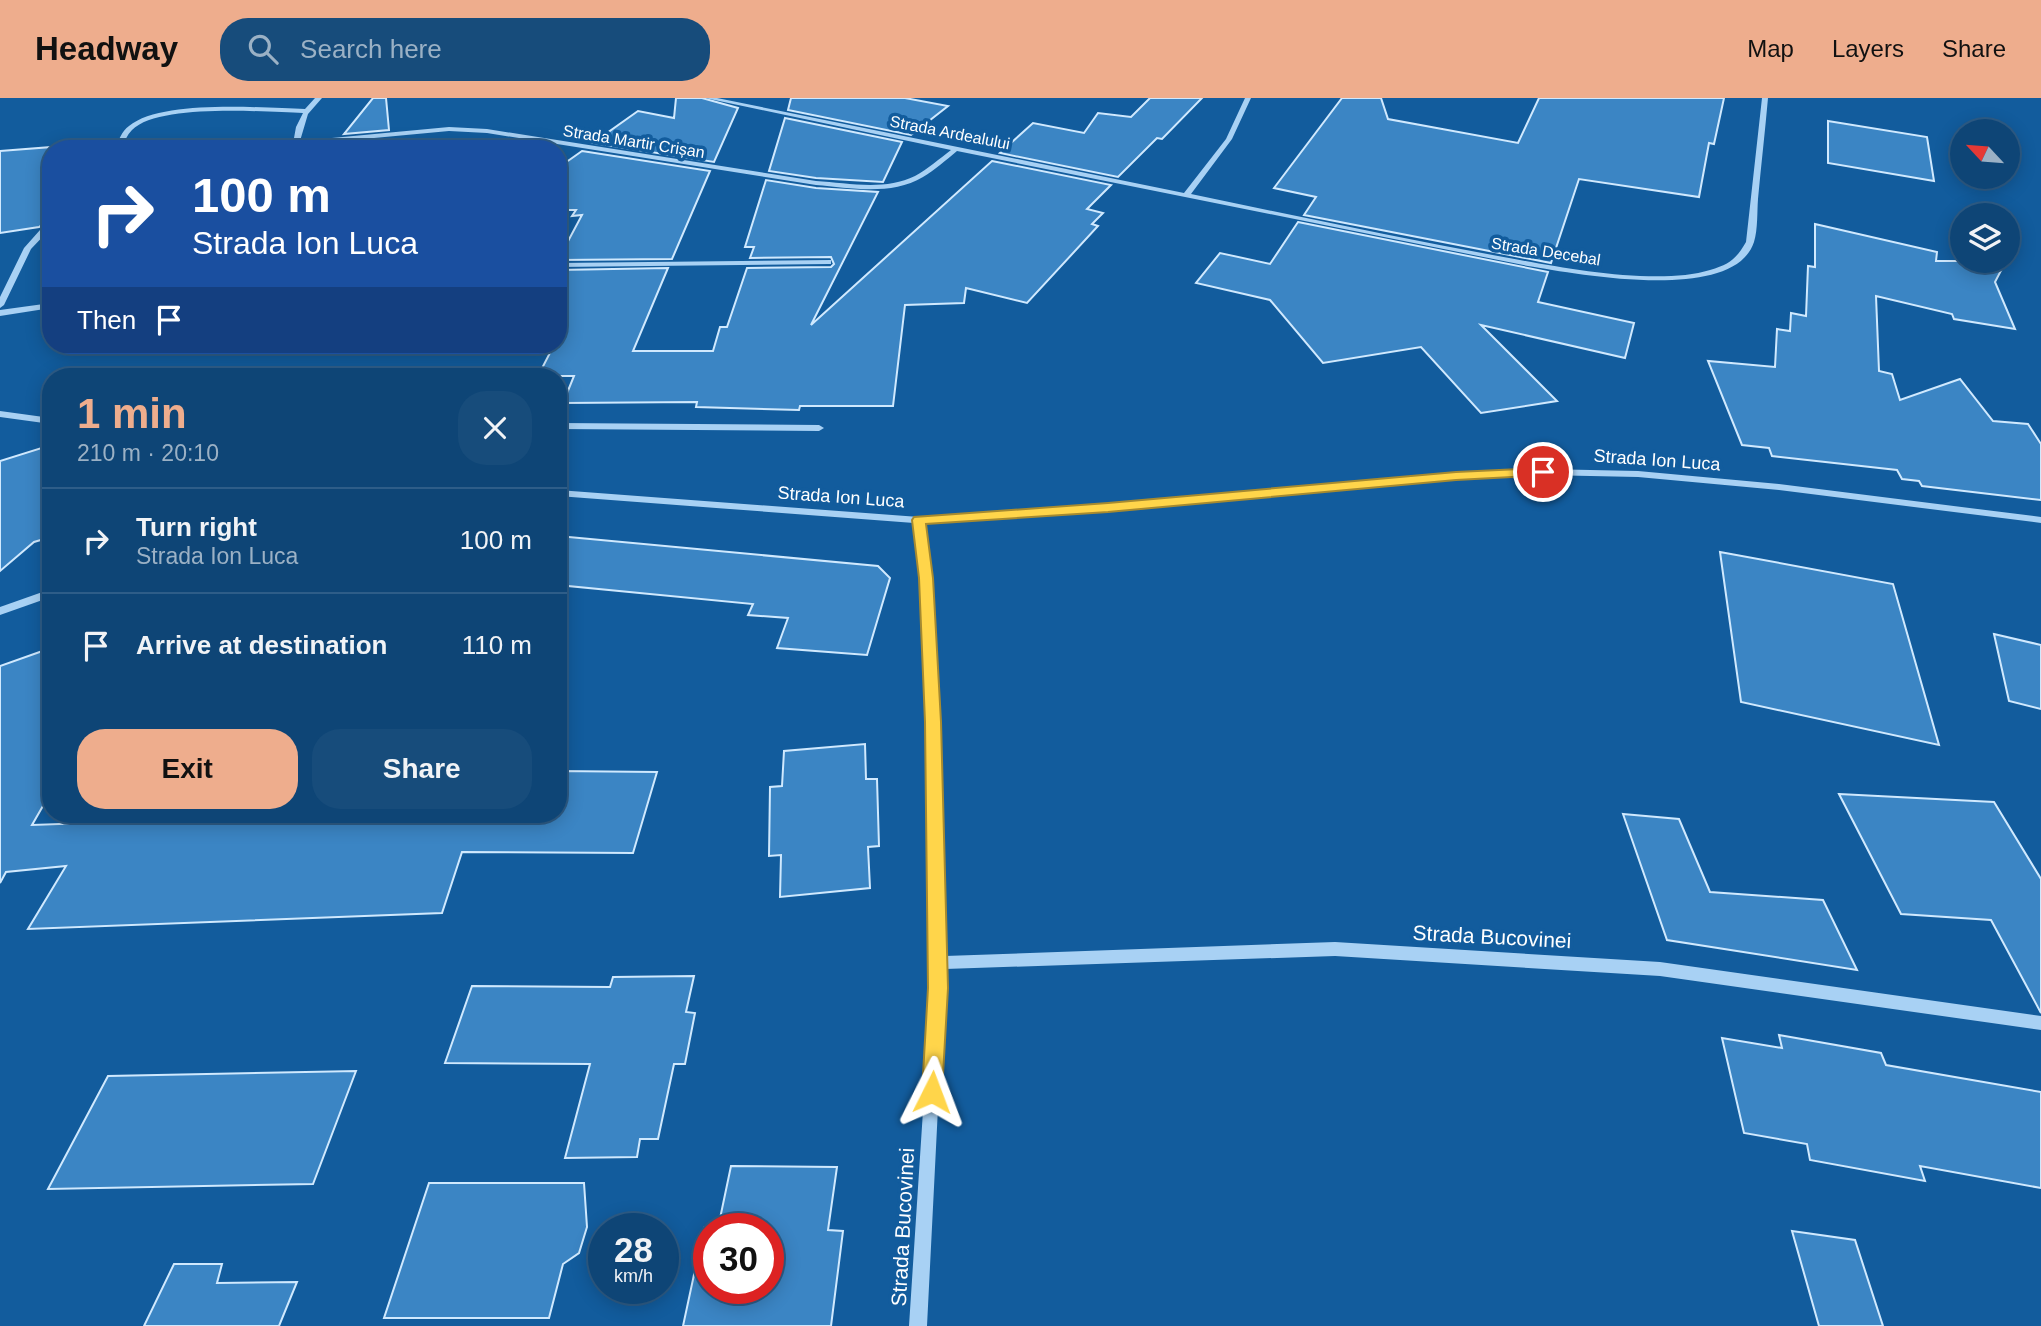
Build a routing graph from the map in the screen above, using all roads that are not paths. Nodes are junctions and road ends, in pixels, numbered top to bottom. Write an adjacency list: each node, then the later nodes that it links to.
1 (320, 98): 5 (street, Strada Martir Crișan)
2 (708, 98): 11 (street, Strada Ardealului)
3 (1248, 98): 12 (street)
4 (1765, 98): 12 (street, Strada Decebal)
5 (307, 111): 6 (street); 7 (street, Strada Martir Crișan)
6 (122, 140)
7 (297, 140)
8 (353, 140): 9 (street, Strada Martir Crișan)
9 (544, 140)
10 (567, 144): 11 (street, Strada Martir Crișan)
11 (957, 148): 12 (street, Strada Ardealului)
12 (1187, 194)
13 (42, 233): 16 (street)
14 (828, 262): 15 (street)
15 (567, 265)
16 (0, 304)
17 (42, 306): 18 (street)
18 (0, 313)
19 (0, 414): 20 (street)
20 (42, 420)
21 (567, 426): 22 (street)
22 (819, 428)
23 (567, 494): 24 (street, Strada Ion Luca)
24 (919, 520): 25 (street, Strada Ion Luca); 28 (street, Strada Bucovinei)
25 (2041, 520)
26 (42, 596): 27 (street)
27 (0, 611)
28 (937, 962): 29 (street, Strada Bucovinei); 30 (street, Strada Bucovinei)
29 (2041, 1023)
30 (919, 1326)

